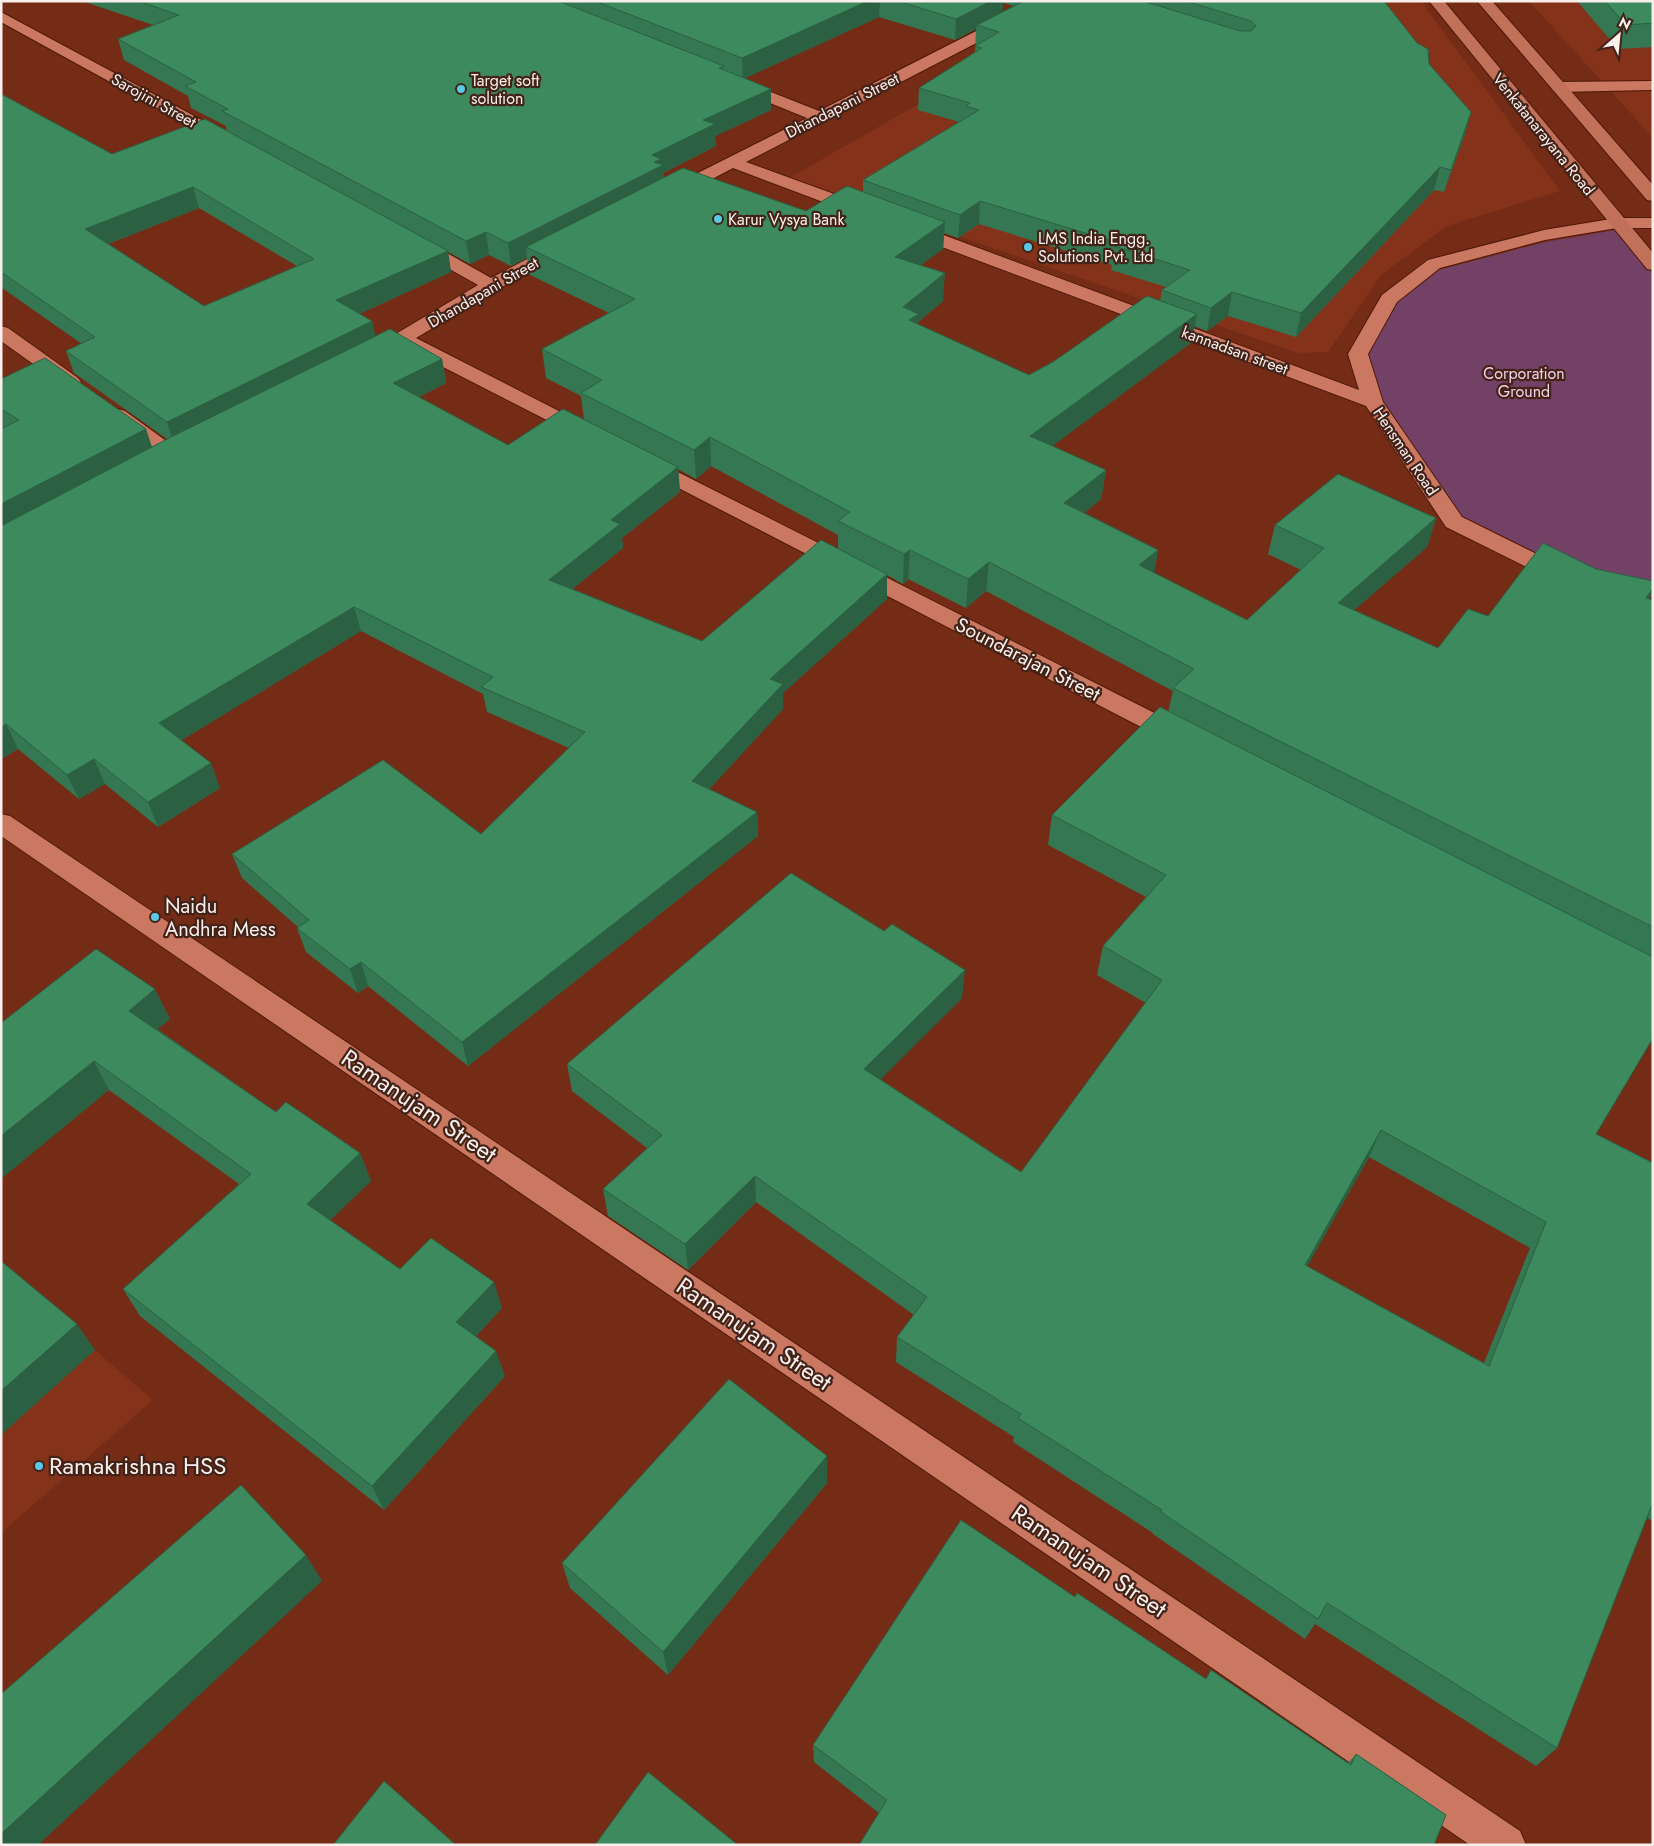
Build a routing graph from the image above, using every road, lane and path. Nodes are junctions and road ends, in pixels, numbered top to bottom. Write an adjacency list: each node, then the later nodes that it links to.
1 (1047, 1): 5 (street, Dhandapani Street)
2 (1436, 1): 15 (main road, Venkatanarayana Road)
3 (1484, 1): 9 (main road, Venkatanarayana Road)
4 (1003, 10): 5 (street)
5 (1021, 15): 10 (street, Dhandapani Street)
6 (1, 16): 11 (street, Sarojini Street)
7 (727, 81): 10 (street)
8 (1644, 85): 9 (street)
9 (1559, 88): 13 (main road, Venkatanarayana Road)
10 (819, 117): 12 (street, Dhandapani Street)
11 (246, 150)
12 (732, 162): 14 (street, Dhandapani Street); 24 (street, kannadsan street)
13 (1653, 196)
14 (654, 202)
15 (1617, 223): 16 (street, Hensman Road); 19 (main road, Venkatanarayana Road); 24 (street, Hensman Road)
16 (1653, 223)
17 (404, 237): 20 (street)
18 (577, 241): 20 (street, Dhandapani Street)
19 (1653, 266)
20 (491, 285): 22 (street, Dhandapani Street)
21 (1, 332): 25 (street)
22 (403, 339): 23 (street, Dhandapani Street); 27 (street, Soundarajan Street)
23 (377, 352)
24 (1373, 402): 26 (street, Hensman Road)
25 (174, 455)
26 (1584, 587)
27 (1201, 748)
28 (1, 823): 29 (street, Ramanujam Street)
29 (1506, 1845)

